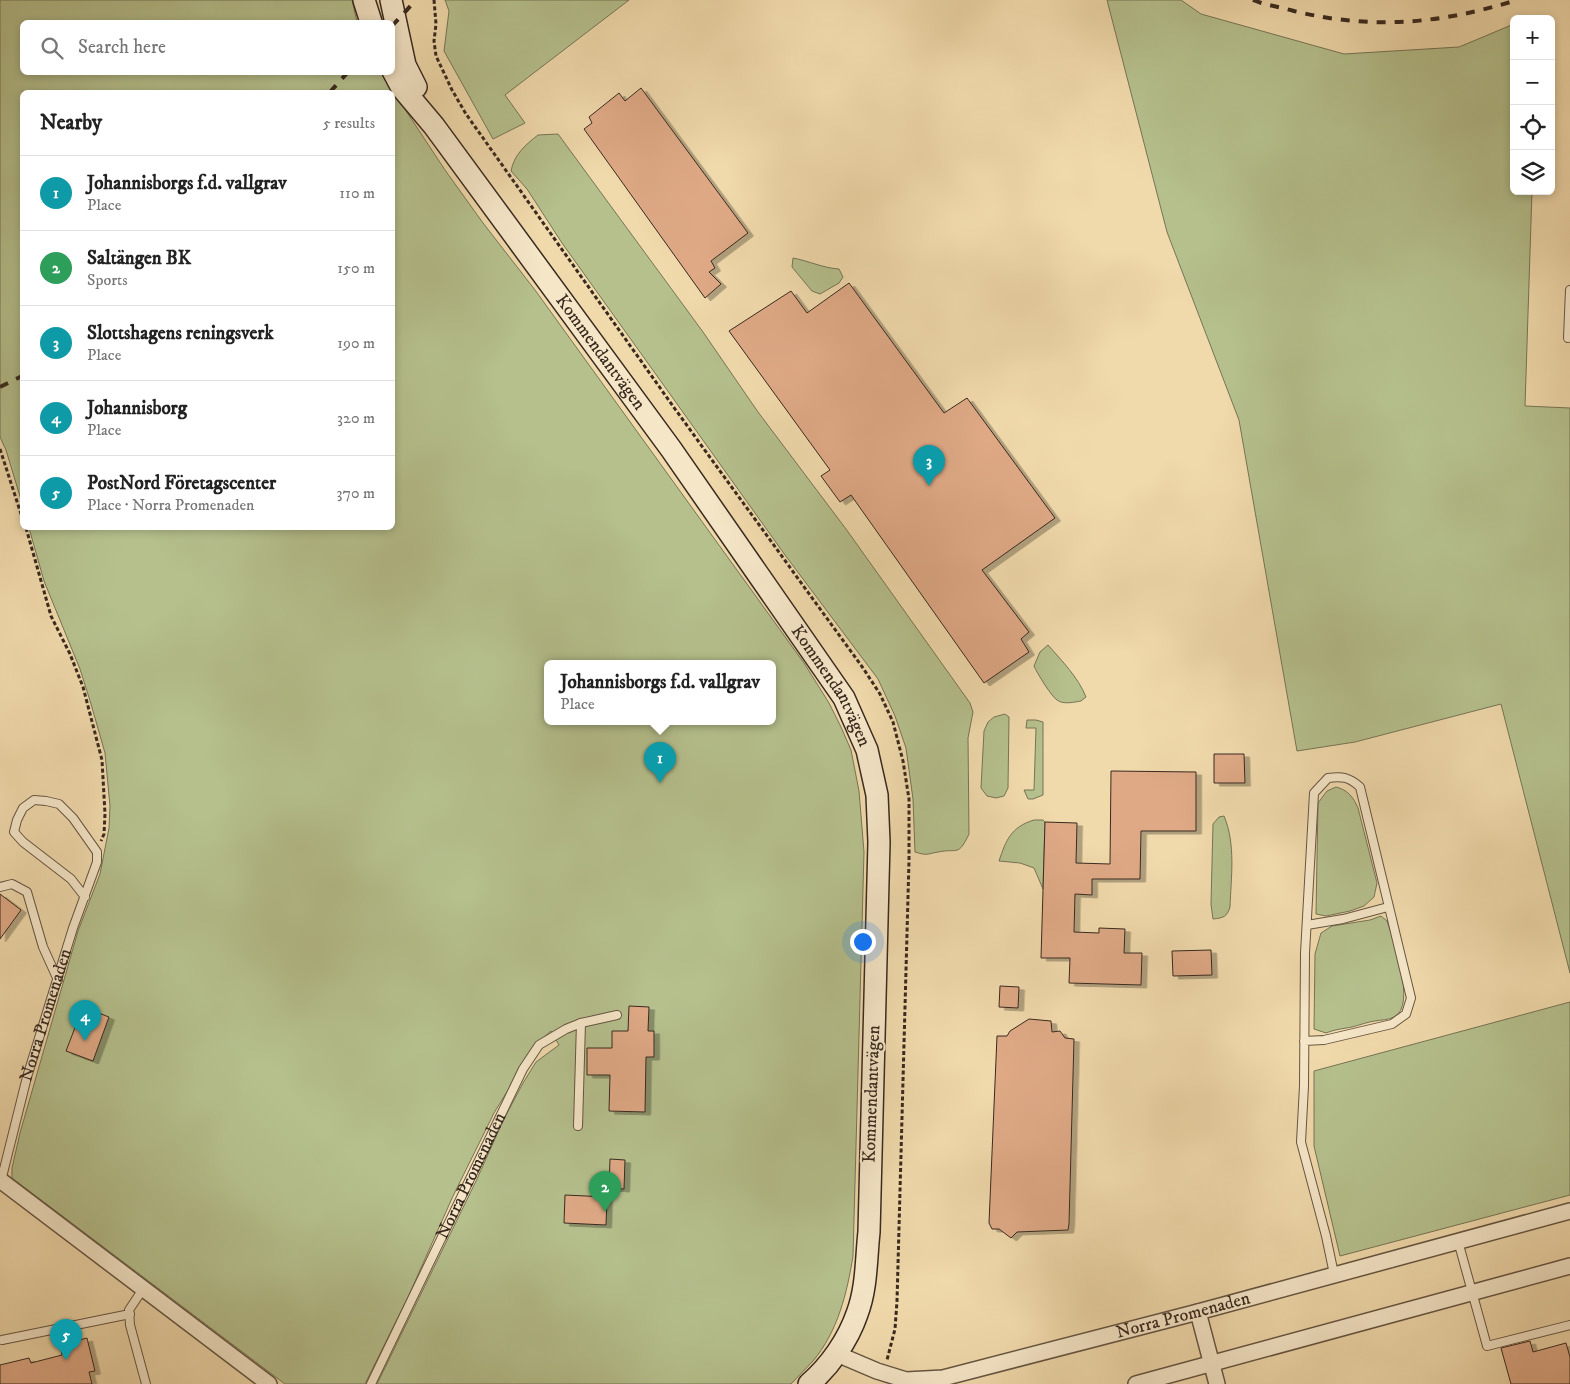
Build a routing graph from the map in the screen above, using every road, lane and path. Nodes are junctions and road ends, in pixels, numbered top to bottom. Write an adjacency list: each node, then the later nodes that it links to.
1 (364, 0): 4 (street)
2 (391, 0): 6 (street, Kommendantvägen)
3 (434, 0): 35 (path)
4 (370, 20)
5 (395, 75): 6 (street, Kommendantvägen)
6 (434, 126): 33 (street, Kommendantvägen)
7 (1570, 290): 8 (lane)
8 (1568, 338)
9 (0, 449): 10 (path)
10 (20, 511)
11 (27, 530): 12 (path)
12 (97, 852): 14 (lane, Norra Promenaden); 14 (lane)
13 (0, 887): 17 (lane)
14 (85, 897): 17 (lane, Norra Promenaden)
15 (1388, 908): 16 (lane); 16 (lane); 20 (lane)
16 (1307, 925): 20 (lane)
17 (58, 980): 22 (lane, Norra Promenaden)
18 (617, 1014): 19 (lane, Norra Promenaden)
19 (581, 1023): 21 (lane); 39 (lane, Norra Promenaden)
20 (1304, 1041): 26 (lane)
21 (578, 1126)
22 (1, 1180): 27 (street, Norra Promenaden)
23 (1570, 1211): 24 (street, Norra Promenaden)
24 (1458, 1241): 26 (street, Norra Promenaden); 28 (lane)
25 (1570, 1266): 28 (street)
26 (1334, 1274): 29 (street, Norra Promenaden)
27 (143, 1290): 30 (lane); 38 (street, Norra Promenaden)
28 (1472, 1293): 31 (lane); 34 (street)
29 (1198, 1312): 34 (street); 36 (street, Norra Promenaden)
30 (130, 1314): 32 (lane); 37 (lane)
31 (1570, 1325)
32 (2, 1340)
33 (837, 1354): 35 (street, Norra Promenaden); 40 (street)
34 (1211, 1363): 41 (street); 42 (street)
35 (884, 1374): 36 (street, Norra Promenaden)
36 (982, 1377)
37 (146, 1384)
38 (269, 1384)
39 (371, 1384)
40 (809, 1384)
41 (1136, 1384)
42 (1217, 1384)

